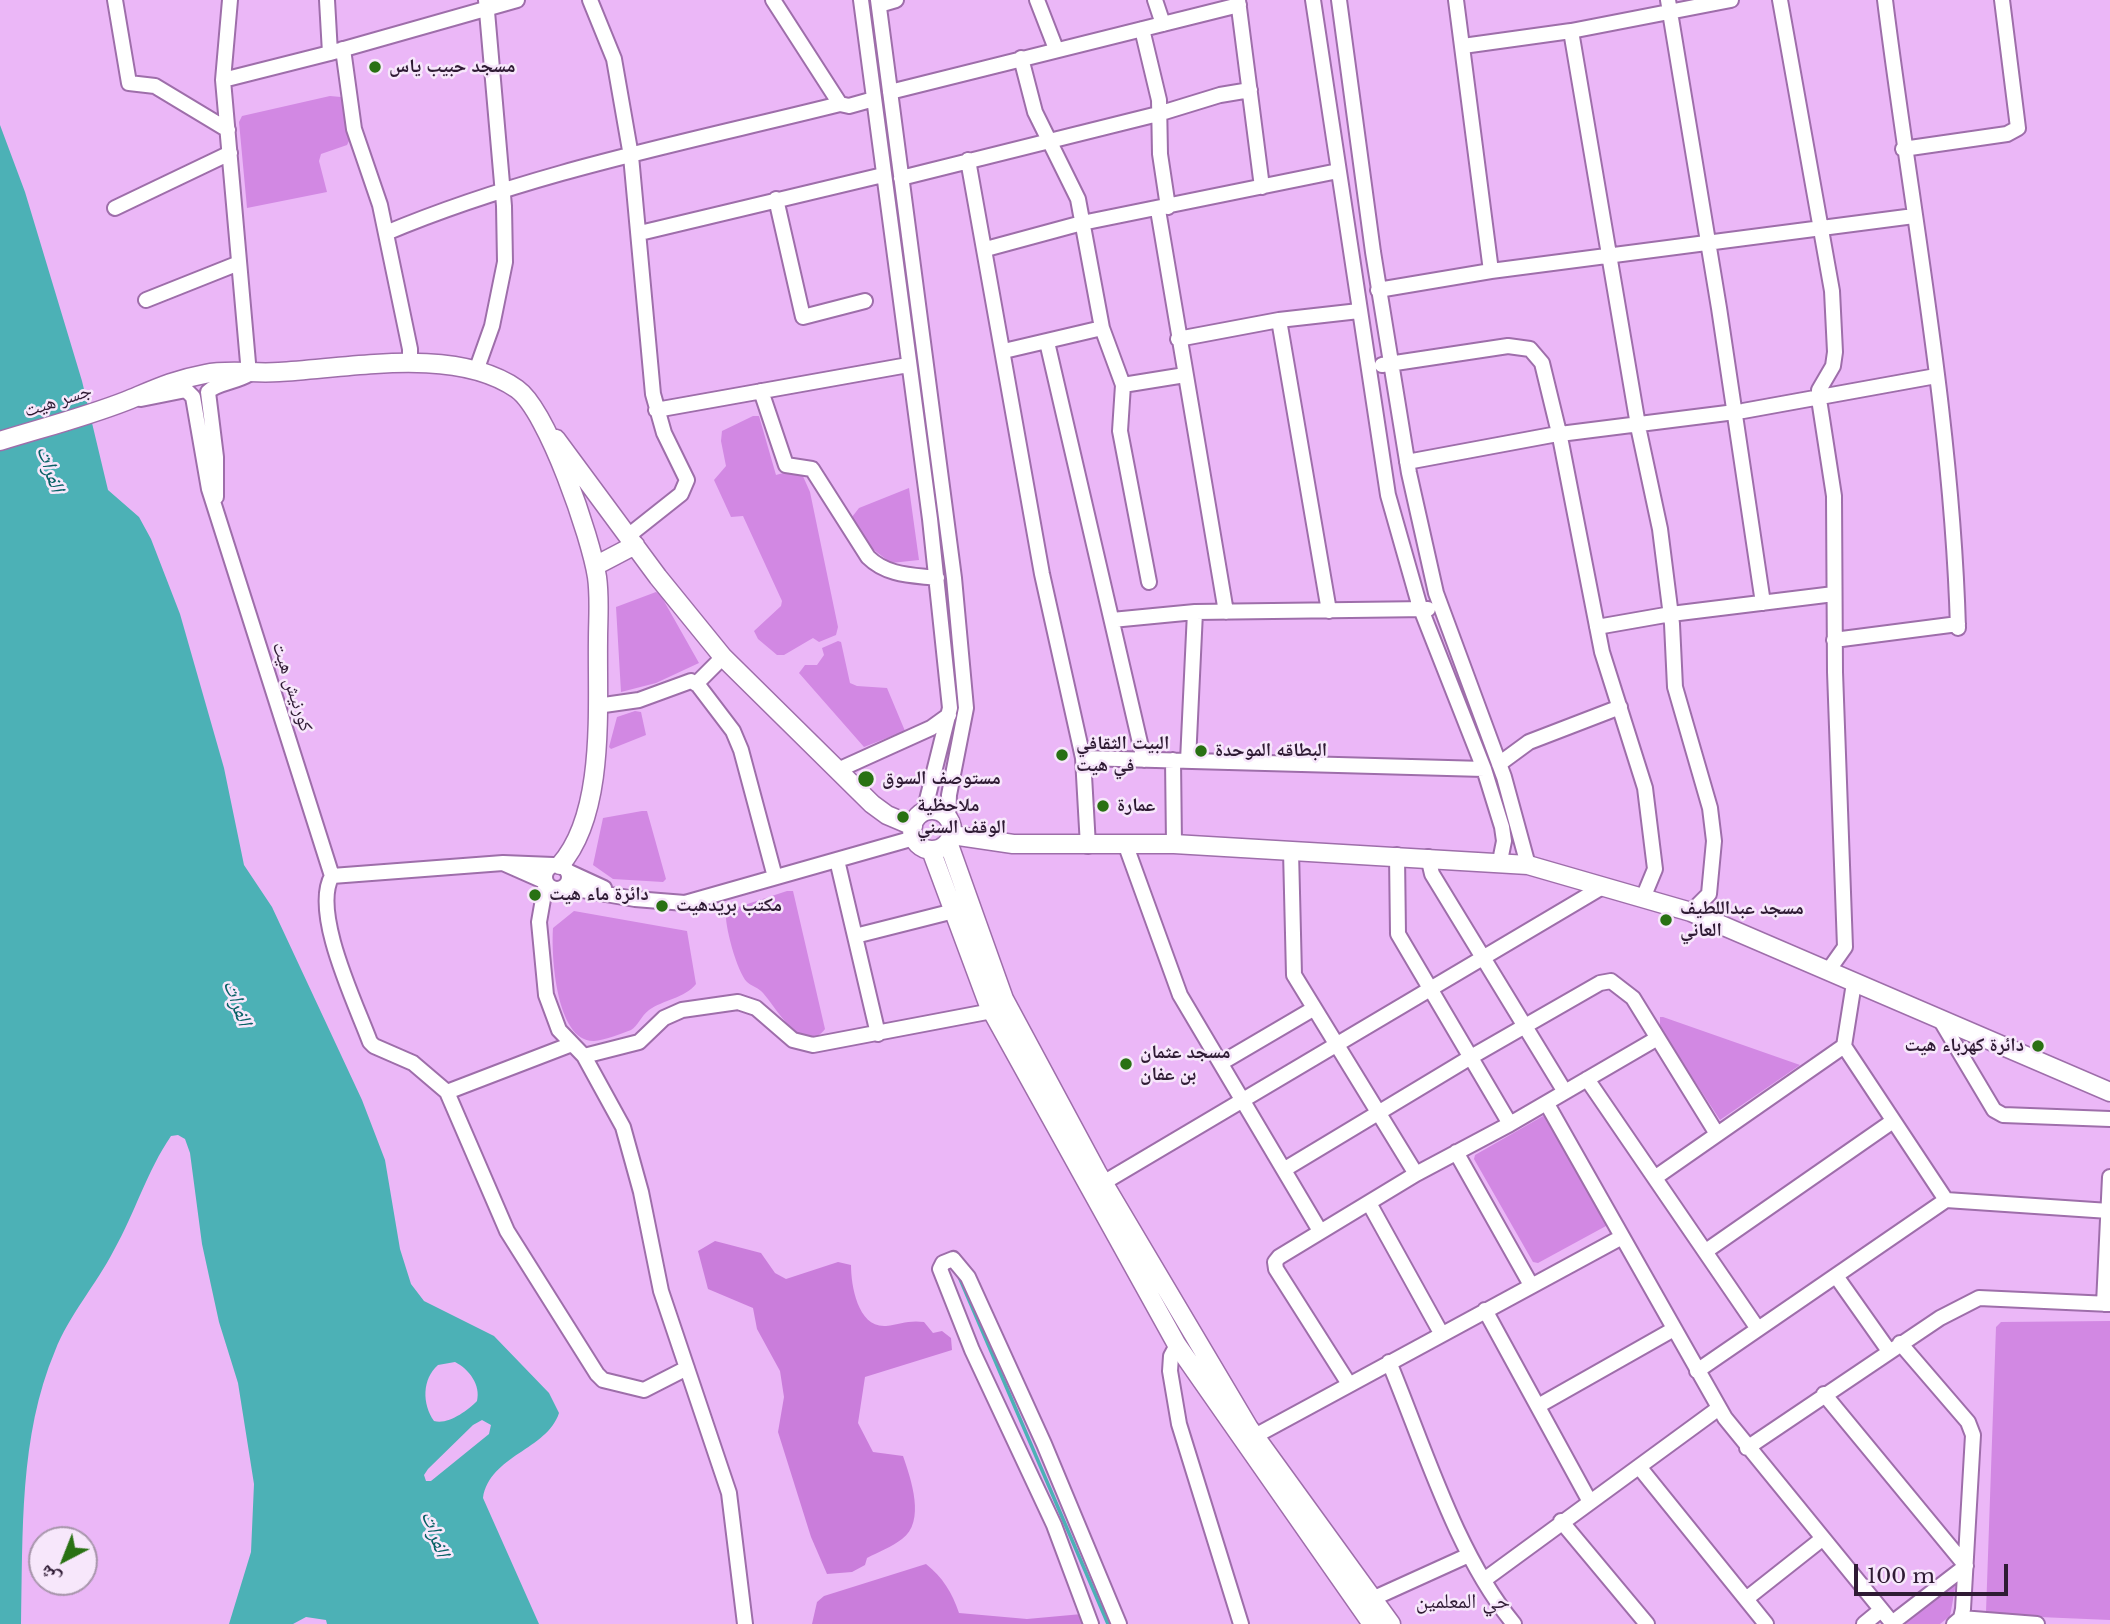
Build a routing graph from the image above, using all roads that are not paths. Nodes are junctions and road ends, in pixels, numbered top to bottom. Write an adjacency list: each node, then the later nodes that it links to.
1 (115, 0): 35 (street)
2 (230, 0): 29 (street)
3 (327, 0): 27 (street)
4 (517, 0): 20 (street)
5 (590, 0): 39 (street)
6 (774, 0): 33 (street)
7 (861, 0): 32 (street)
8 (897, 0): 18 (street)
9 (1037, 0): 26 (street)
10 (1155, 0): 22 (street)
11 (1313, 0): 41 (street)
12 (1339, 0): 59 (street)
13 (1456, 0): 25 (street)
14 (1731, 0): 21 (street)
15 (1780, 0): 51 (street)
16 (1885, 0): 37 (street)
17 (2002, 0): 37 (street)
18 (878, 2): 31 (street)
19 (1239, 3): 22 (street); 30 (street)
20 (486, 5): 27 (street); 45 (street)
21 (1669, 7): 24 (street); 54 (street)
22 (1163, 24): 23 (street)
23 (1142, 29): 26 (street); 34 (street)
24 (1571, 31): 25 (street); 56 (street)
25 (1463, 46): 58 (street)
26 (1056, 49): 28 (street)
27 (337, 51): 29 (street); 52 (street)
28 (1021, 58): 31 (street); 36 (street)
29 (223, 80): 35 (street)
30 (1250, 90): 34 (street); 44 (street)
31 (890, 92): 43 (street)
32 (874, 99): 33 (street); 42 (street)
33 (840, 104): 39 (street)
34 (1158, 114): 36 (street); 48 (street)
35 (228, 130): 38 (street)
36 (1048, 141): 40 (street); 50 (street)
37 (1903, 149): 49 (street)
38 (229, 153): 47 (street); 57 (street)
39 (631, 156): 45 (street); 53 (street)
40 (968, 160): 43 (street); 55 (street)
41 (1338, 172): 44 (street); 62 (street)
42 (883, 175): 46 (street); 70 (street)
43 (901, 178): 117 (street)
44 (1262, 187): 48 (street)
45 (503, 190): 52 (street); 72 (street)
46 (776, 199): 53 (street); 61 (street)
47 (115, 208)
48 (1163, 209): 50 (street); 65 (street)
49 (1914, 216): 51 (street); 75 (street)
50 (1082, 223): 55 (street); 64 (street)
51 (1822, 230): 54 (street); 78 (street)
52 (386, 233): 68 (street)
53 (640, 233): 80 (street)
54 (1709, 244): 56 (street); 81 (street)
55 (986, 249): 67 (street)
56 (1610, 256): 58 (street); 83 (street)
57 (239, 263): 60 (street); 73 (street)
58 (1491, 271): 59 (street)
59 (1378, 289): 69 (street)
60 (146, 300)
61 (865, 301)
62 (1359, 312): 63 (street); 71 (street)
63 (1279, 320): 65 (street); 97 (street)
64 (1102, 328): 66 (street); 76 (street)
65 (1178, 339): 74 (street)
66 (1047, 342): 67 (street); 102 (street)
67 (1004, 351): 110 (street)
68 (410, 364): 72 (main road, جسر هيت); 73 (main road, جسر هيت)
69 (1390, 364): 71 (street); 84 (street); 86 (street)
70 (908, 365): 77 (street); 92 (street)
71 (1368, 368): 98 (street)
72 (476, 371): 82 (main road, جسر هيت)
73 (249, 374): 79 (main road, جسر هيت); 88 (street, كورنيش هيت)
74 (1185, 374): 76 (street); 100 (street)
75 (1936, 376): 78 (street); 104 (street)
76 (1122, 385): 93 (street)
77 (761, 391): 80 (street); 92 (street)
78 (1819, 395): 81 (street); 94 (street)
79 (128, 400): 85 (main road, جسر هيت); 88 (street, كورنيش هيت)
80 (656, 410): 90 (street)
81 (1733, 412): 83 (street); 95 (street)
82 (538, 417): 87 (main road); 89 (main road)
83 (1639, 426): 84 (street); 101 (street)
84 (1560, 435): 86 (street); 103 (street)
85 (0, 442)
86 (1407, 462): 96 (street)
87 (603, 499): 89 (main road); 90 (main road)
88 (215, 510): 130 (street, كورنيش هيت)
89 (579, 510): 91 (main road)
90 (631, 540): 91 (main road); 105 (main road)
91 (595, 566): 107 (main road)
92 (937, 578): 109 (street)
93 (1149, 582)
94 (1834, 594): 95 (street); 104 (street)
95 (1763, 603): 101 (street)
96 (1441, 607): 98 (street); 113 (street)
97 (1329, 611): 98 (street); 100 (street)
98 (1422, 611): 114 (street)
99 (1195, 612): 100 (street); 102 (street); 112 (street)
100 (1226, 612)
101 (1671, 614): 103 (street); 138 (street)
102 (1112, 620): 111 (street)
103 (1597, 627): 108 (street)
104 (1834, 640): 142 (street)
105 (723, 657): 106 (street); 115 (main road)
106 (695, 684): 107 (street); 131 (street)
107 (597, 706): 129 (main road)
108 (1620, 707): 113 (street); 136 (street)
109 (949, 715): 115 (street); 116 (street)
110 (1083, 758): 111 (street); 119 (street)
111 (1144, 760): 112 (street)
112 (1181, 761): 114 (street); 118 (street)
113 (1499, 764): 128 (street)
114 (1484, 769): 126 (street)
115 (838, 771): 116 (main road)
116 (917, 825): 117 (main road); 121 (main road); 125 (street)
117 (949, 831): 119 (main road); 121 (main road); 173 (main road)
118 (1174, 844): 120 (main road); 122 (main road)
119 (1088, 846): 120 (main road)
120 (1126, 846): 156 (street)
121 (931, 850): 137 (main road)
122 (1291, 851): 123 (main road); 145 (street)
123 (1397, 855): 124 (main road); 144 (street)
124 (1428, 857): 126 (main road); 141 (street)
125 (837, 860): 131 (street); 140 (street)
126 (1500, 862): 128 (main road)
127 (503, 863): 129 (street); 130 (street); 132 (street)
128 (1528, 865): 133 (main road)
129 (560, 867): 132 (street); 134 (street); 135 (street)
130 (331, 876): 158 (street)
131 (775, 877): 135 (street)
132 (546, 882): 134 (street); 139 (street)
133 (1604, 886): 136 (main road); 141 (street)
134 (562, 887): 135 (street); 139 (street)
135 (621, 896)
136 (1643, 898): 138 (main road)
137 (954, 911): 140 (street); 146 (main road)
138 (1691, 912): 142 (main road)
139 (539, 922): 151 (street)
140 (855, 936): 149 (street)
141 (1484, 960): 144 (street); 148 (street)
142 (1828, 971): 143 (main road)
143 (1854, 983): 147 (main road); 153 (street)
144 (1431, 990): 152 (street); 155 (street)
145 (1313, 1009): 152 (street); 156 (street)
146 (992, 1011): 149 (street); 182 (main road)
147 (1941, 1021): 160 (main road); 164 (street)
148 (1524, 1026): 150 (street); 155 (street); 159 (street)
149 (878, 1034): 154 (street)
150 (1656, 1039): 157 (street); 167 (street)
151 (572, 1044): 154 (street); 158 (street)
152 (1338, 1044): 161 (street); 163 (street)
153 (1844, 1046): 165 (street); 167 (street)
154 (584, 1056): 191 (street)
155 (1471, 1056): 163 (street); 166 (street)
156 (1222, 1063): 161 (street)
157 (1587, 1079): 159 (street); 171 (street)
158 (447, 1092): 191 (street)
159 (1565, 1092): 162 (street)
160 (2109, 1093)
161 (1243, 1100): 169 (street); 173 (street)
162 (1547, 1104): 166 (street); 178 (street)
163 (1379, 1111): 169 (street); 170 (street)
164 (2110, 1119)
165 (1894, 1121): 174 (street); 179 (street)
166 (1510, 1124): 168 (street)
167 (1717, 1134): 171 (street)
168 (1456, 1152): 170 (street); 181 (street)
169 (1285, 1169): 177 (street)
170 (1416, 1174): 175 (street)
171 (1656, 1177): 179 (street)
172 (2110, 1177): 176 (street)
173 (1103, 1183): 182 (main road)
174 (1946, 1200): 176 (street); 180 (street)
175 (1369, 1203): 177 (street); 187 (street)
176 (2109, 1210): 183 (street)
177 (1320, 1231): 193 (street)
178 (1622, 1237): 181 (street); 185 (street)
179 (1706, 1251): 186 (street)
180 (1836, 1276): 186 (street); 189 (street)
181 (1531, 1286): 184 (street)
182 (1160, 1297): 188 (main road); 197 (main road)
183 (2107, 1304): 189 (street)
184 (1485, 1310): 187 (street); 195 (street)
185 (1674, 1329): 192 (street); 195 (street)
186 (1758, 1329): 192 (street)
187 (1441, 1333): 190 (street)
188 (1177, 1345): 213 (street); 214 (main road)
189 (1895, 1347): 194 (street); 204 (street)
190 (1389, 1362): 193 (street); 203 (street)
191 (687, 1368): 210 (street)
192 (1698, 1371): 196 (street)
193 (1349, 1384): 197 (street)
194 (1824, 1394): 198 (street); 204 (street)
195 (1538, 1406): 200 (street)
196 (1719, 1408): 198 (street); 199 (street)
197 (1255, 1436): 206 (main road)
198 (1747, 1448): 202 (street)
199 (1640, 1468): 200 (street); 207 (street)
200 (1590, 1502): 201 (street)
201 (1561, 1521): 205 (street); 217 (street)
202 (1822, 1538): 207 (street); 208 (street)
203 (1469, 1555): 205 (street); 206 (street)
204 (1966, 1566): 209 (street); 220 (street)
205 (1484, 1580): 216 (street)
206 (1372, 1599): 215 (main road)
207 (1746, 1599): 218 (street)
208 (1881, 1610): 219 (street); 220 (street)
209 (1958, 1621): 221 (street)
210 (745, 1624)
211 (1091, 1624): 212 (street)
212 (1119, 1624)
213 (1241, 1624)
214 (1372, 1624)
215 (1391, 1624)
216 (1514, 1624)
217 (1647, 1624)
218 (1766, 1624)
219 (1864, 1624)
220 (1892, 1624)
221 (2018, 1624): 222 (street)
222 (2037, 1624)

